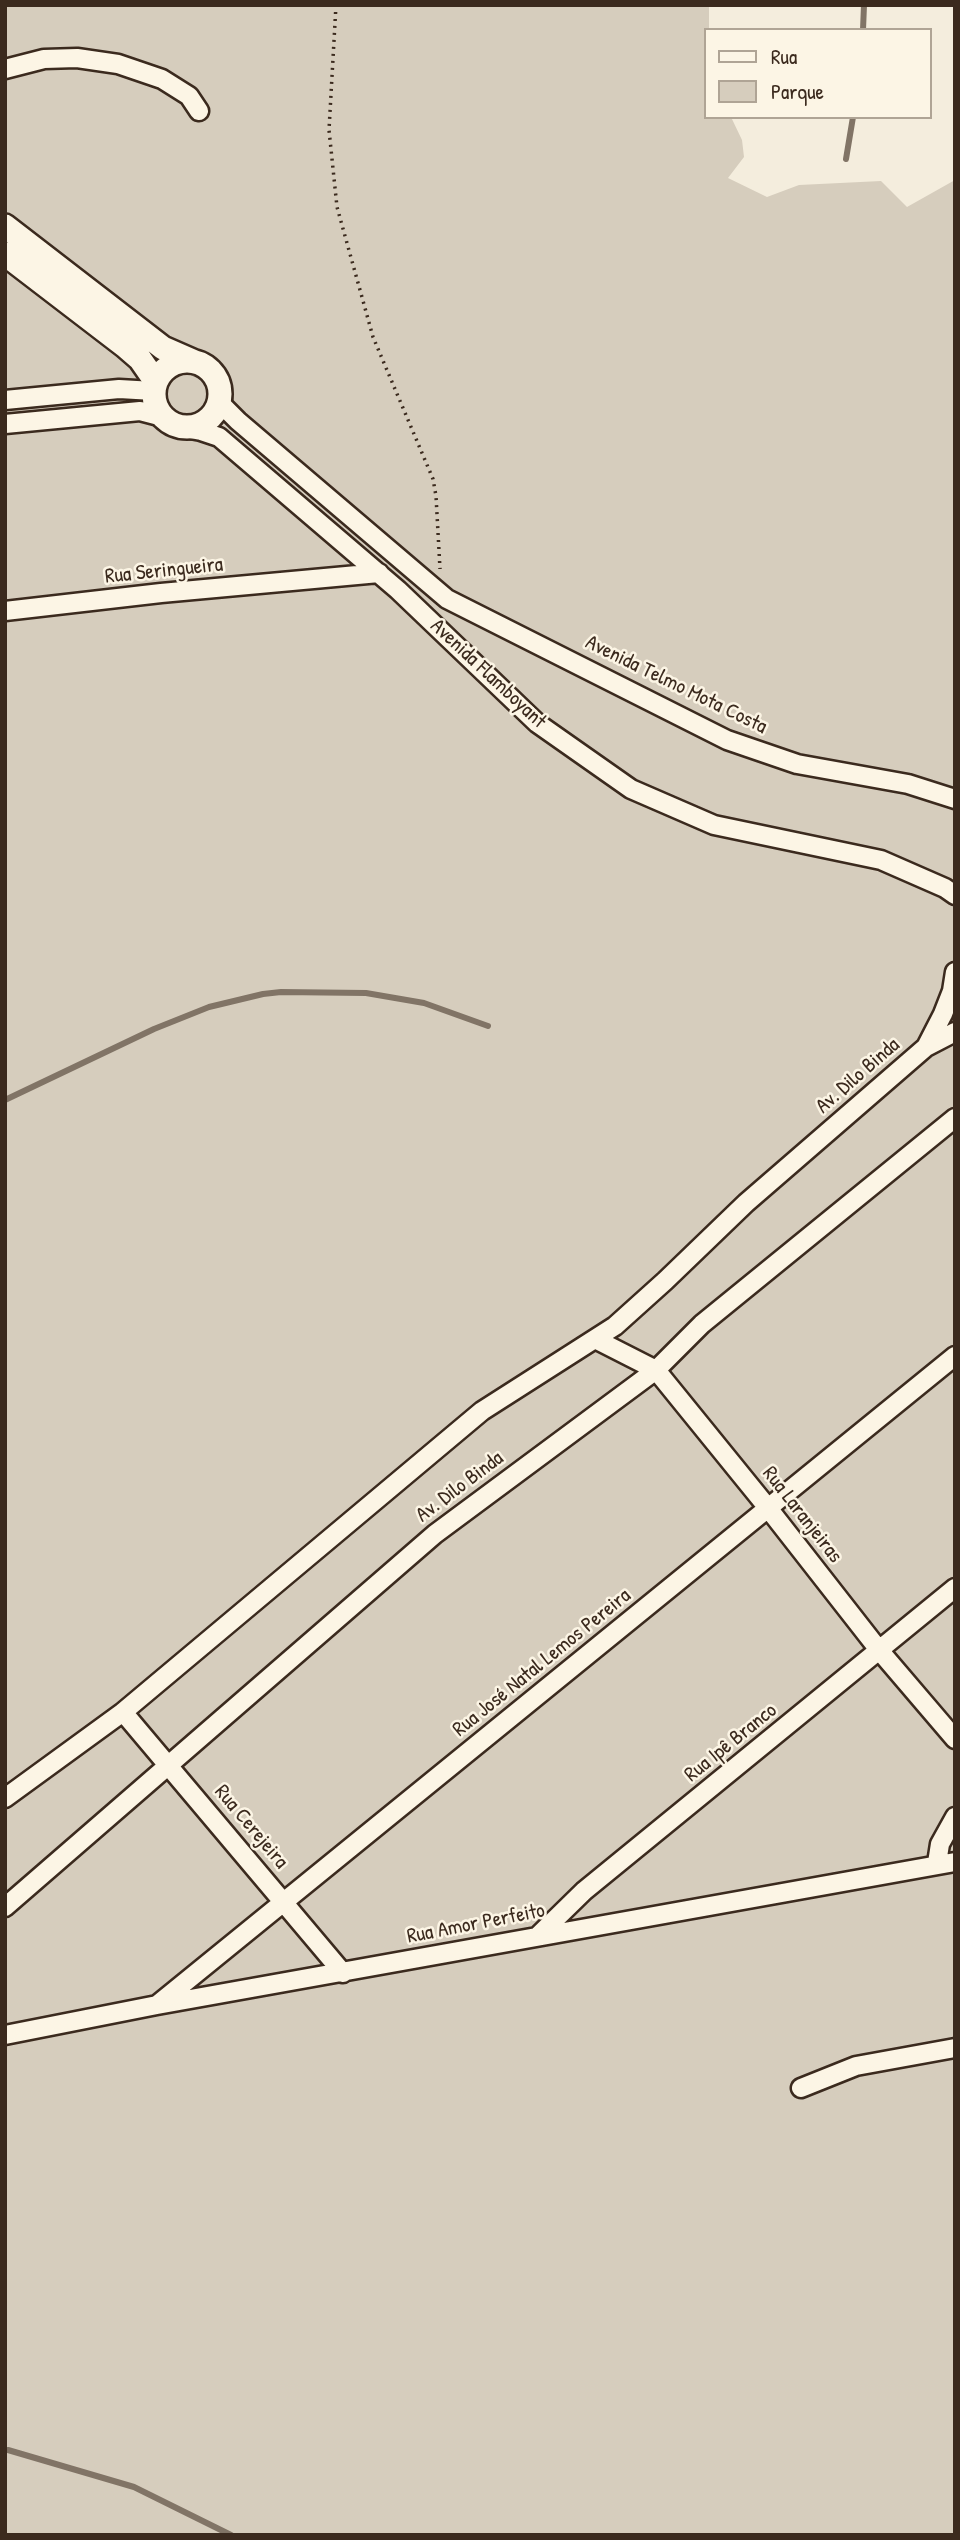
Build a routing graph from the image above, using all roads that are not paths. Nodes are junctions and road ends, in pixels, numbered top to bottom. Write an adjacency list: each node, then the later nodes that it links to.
1 (5, 69): 2 (street)
2 (199, 111)
3 (5, 226): 5 (street)
4 (5, 254): 6 (street)
5 (195, 362): 6 (street); 7 (street)
6 (155, 387): 8 (street); 9 (street)
7 (220, 397): 9 (street); 11 (street, Avenida Flamboyant)
8 (5, 400)
9 (171, 422): 10 (street, Avenida Flamboyant); 12 (street, Avenida Flamboyant)
10 (5, 424)
11 (362, 527): 12 (street); 15 (street, Avenida Flamboyant)
12 (346, 544): 13 (street, Avenida Flamboyant); 14 (street)
13 (379, 573): 14 (street, Rua Seringueira); 18 (street, Avenida Flamboyant)
14 (327, 576): 16 (street, Rua Seringueira)
15 (438, 591): 17 (street, Avenida Telmo Mota Costa)
16 (5, 611)
17 (955, 799)
18 (955, 895)
19 (955, 972): 21 (street)
20 (955, 1032): 21 (street)
21 (926, 1047): 23 (street, Av. Dilo Binda)
22 (955, 1118): 25 (street, Av. Dilo Binda)
23 (597, 1340): 25 (street, Rua Laranjeiras); 29 (street, Av. Dilo Binda)
24 (955, 1356): 26 (street, Rua José Natal Lemos Pereira)
25 (656, 1370): 26 (street, Rua Laranjeiras); 31 (street, Av. Dilo Binda)
26 (768, 1508): 28 (street, Rua Laranjeiras); 35 (street, Rua José Natal Lemos Pereira)
27 (955, 1588): 28 (street, Rua Ipê Branco)
28 (879, 1650): 30 (street, Rua Laranjeiras); 37 (street, Rua Ipê Branco)
29 (123, 1712): 31 (street, Rua Cerejeira); 32 (street, Av. Dilo Binda)
30 (955, 1739)
31 (169, 1766): 35 (street, Rua Cerejeira); 36 (street, Av. Dilo Binda)
32 (5, 1798)
33 (955, 1817): 34 (street)
34 (946, 1862): 37 (street, Rua Amor Perfeito)
35 (284, 1901): 38 (street, Rua Cerejeira); 39 (street, Rua José Natal Lemos Pereira)
36 (5, 1907)
37 (538, 1936): 38 (street, Rua Amor Perfeito)
38 (343, 1973): 39 (street, Rua Amor Perfeito)
39 (157, 2004): 40 (street, Rua Amor Perfeito)
40 (5, 2035)
41 (955, 2048): 42 (street)
42 (801, 2088)

